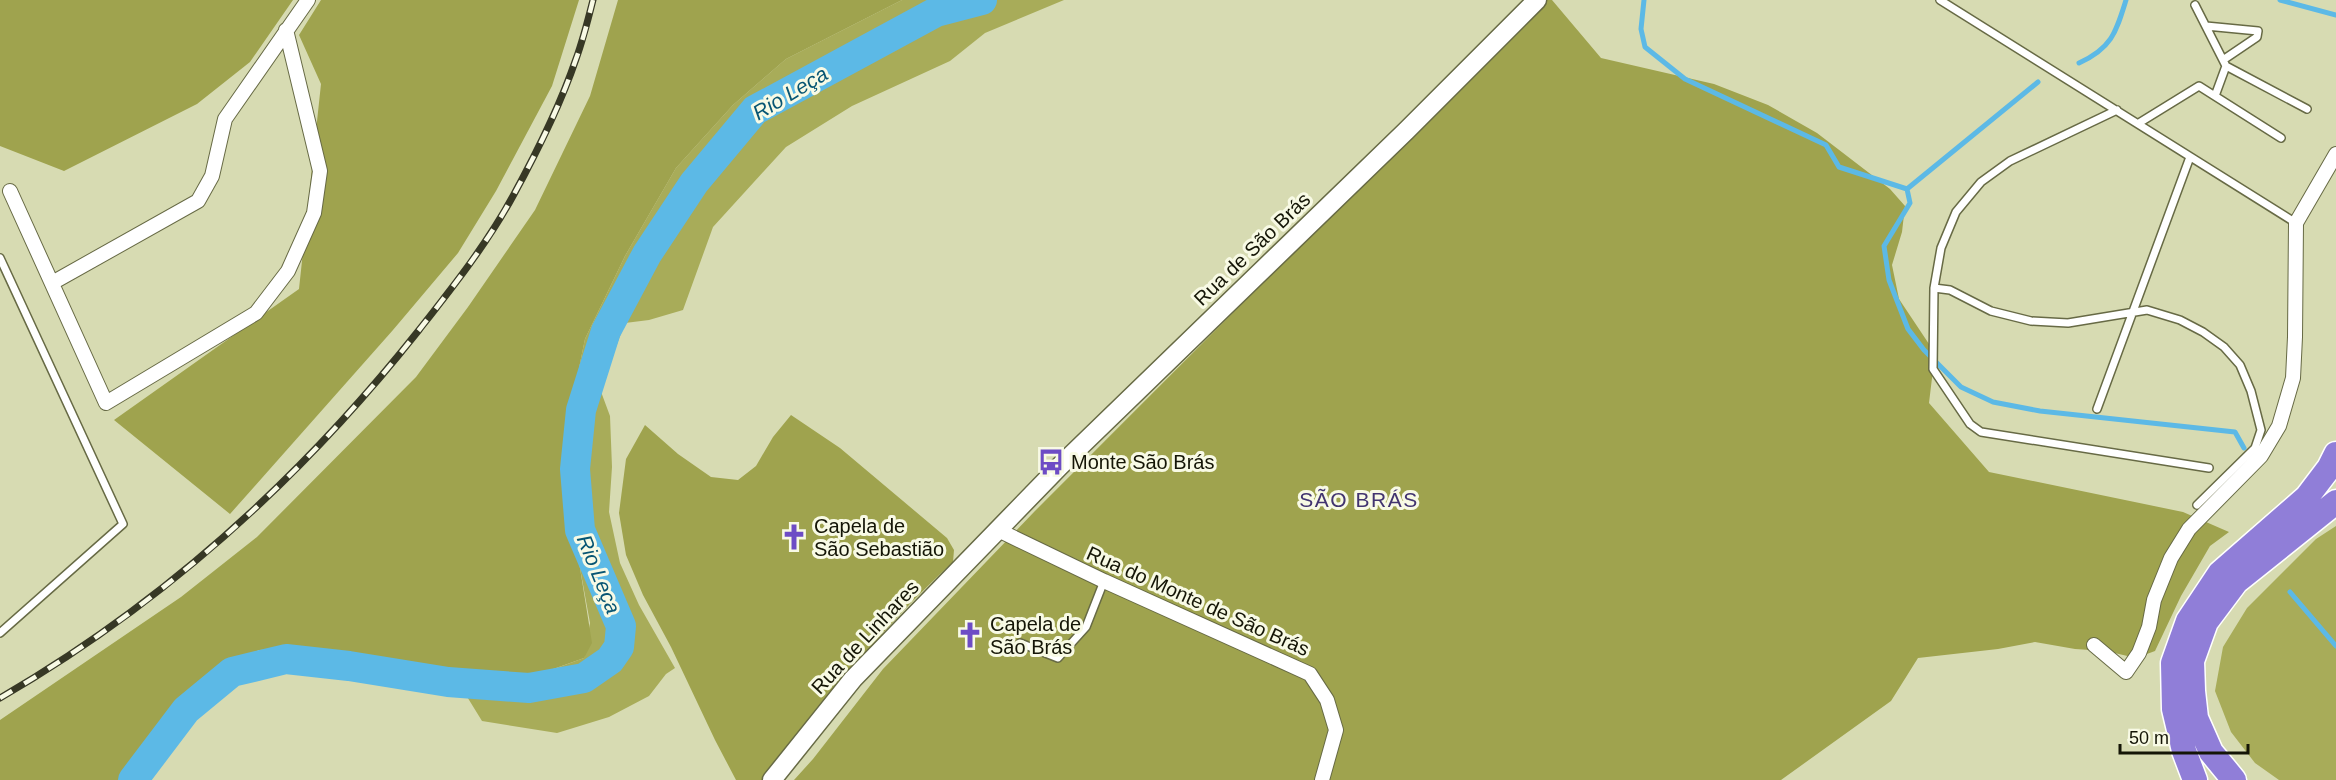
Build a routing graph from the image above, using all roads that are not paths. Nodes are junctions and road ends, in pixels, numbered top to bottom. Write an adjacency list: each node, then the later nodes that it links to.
1 (308, 0): 6 (street)
2 (1537, 0): 26 (main road, Rua de São Brás)
3 (1940, 0): 10 (lane)
4 (2195, 5): 5 (lane)
5 (2206, 26): 7 (lane); 7 (lane)
6 (286, 30): 18 (street); 18 (street)
7 (2225, 63): 8 (lane); 9 (lane)
8 (2215, 96): 11 (lane); 12 (lane)
9 (2307, 109)
10 (2117, 110): 11 (lane); 19 (lane)
11 (2139, 123): 14 (lane)
12 (2281, 138)
13 (2336, 154): 16 (street)
14 (2190, 157): 16 (lane); 20 (lane)
15 (10, 191): 18 (street)
16 (2296, 224): 30 (street)
17 (0, 258): 28 (lane)
18 (52, 283)
19 (1934, 288): 20 (lane); 23 (lane)
20 (2133, 312): 21 (lane); 25 (lane)
21 (2097, 409)
22 (2336, 454): 33 (highway)
23 (2209, 468)
24 (2336, 502): 34 (highway)
25 (2197, 505)
26 (998, 530): 27 (street, Rua do Monte de São Brás); 31 (main road, Rua de Linhares)
27 (1104, 581): 29 (lane); 32 (street, Rua do Monte de São Brás)
28 (0, 633)
29 (1020, 643)
30 (2094, 645)
31 (772, 780)
32 (1322, 780)
33 (2195, 780)
34 (2234, 780)

